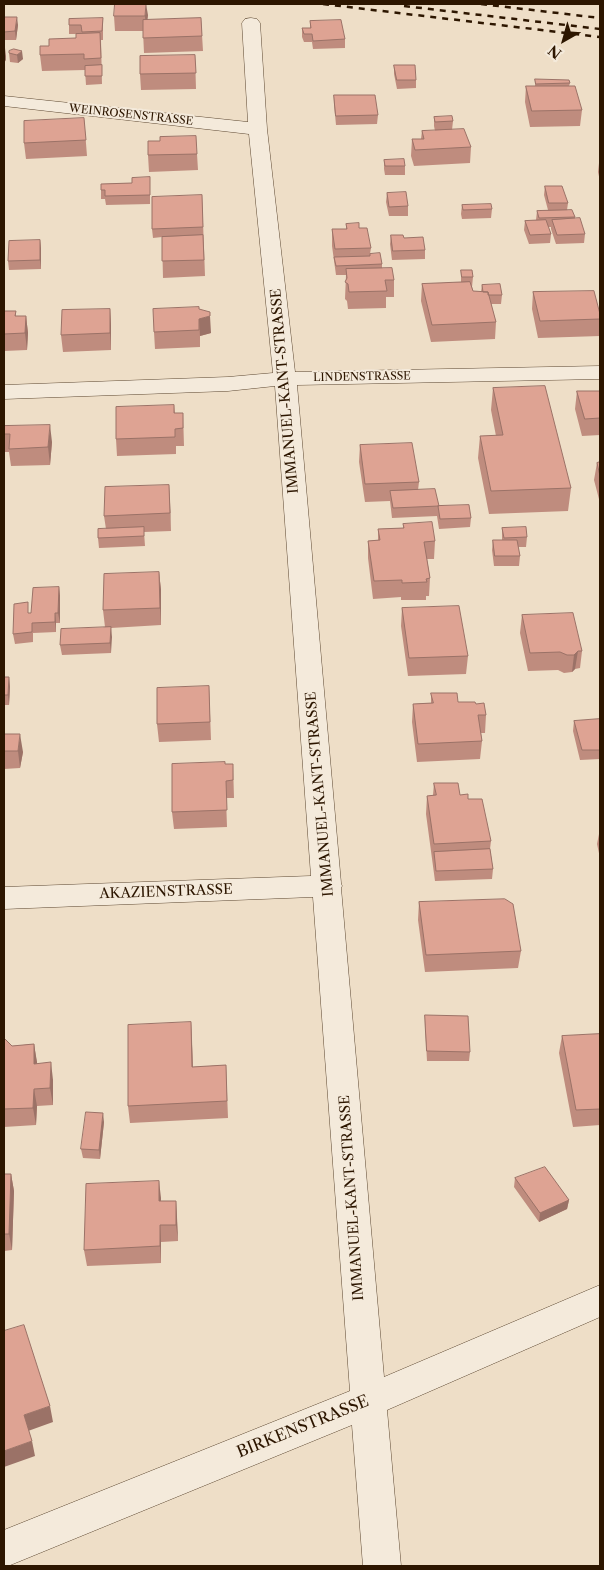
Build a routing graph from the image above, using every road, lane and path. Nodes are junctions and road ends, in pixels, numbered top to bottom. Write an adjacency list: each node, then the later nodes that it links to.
1 (251, 23): 3 (street, IMMANUEL-KANT-STRASSE)
2 (4, 101): 3 (street, WEINROSENSTRASSE)
3 (258, 129): 5 (street, IMMANUEL-KANT-STRASSE)
4 (600, 372): 5 (street, LINDENSTRASSE)
5 (285, 379): 6 (street, LINDENSTRASSE); 7 (street, IMMANUEL-KANT-STRASSE)
6 (4, 392)
7 (328, 886): 8 (street, AKAZIENSTRASSE); 10 (street, IMMANUEL-KANT-STRASSE)
8 (4, 898)
9 (600, 1301): 10 (street, BIRKENSTRASSE)
10 (368, 1401): 11 (street, BIRKENSTRASSE); 12 (street, IMMANUEL-KANT-STRASSE)
11 (4, 1549)
12 (382, 1566)

